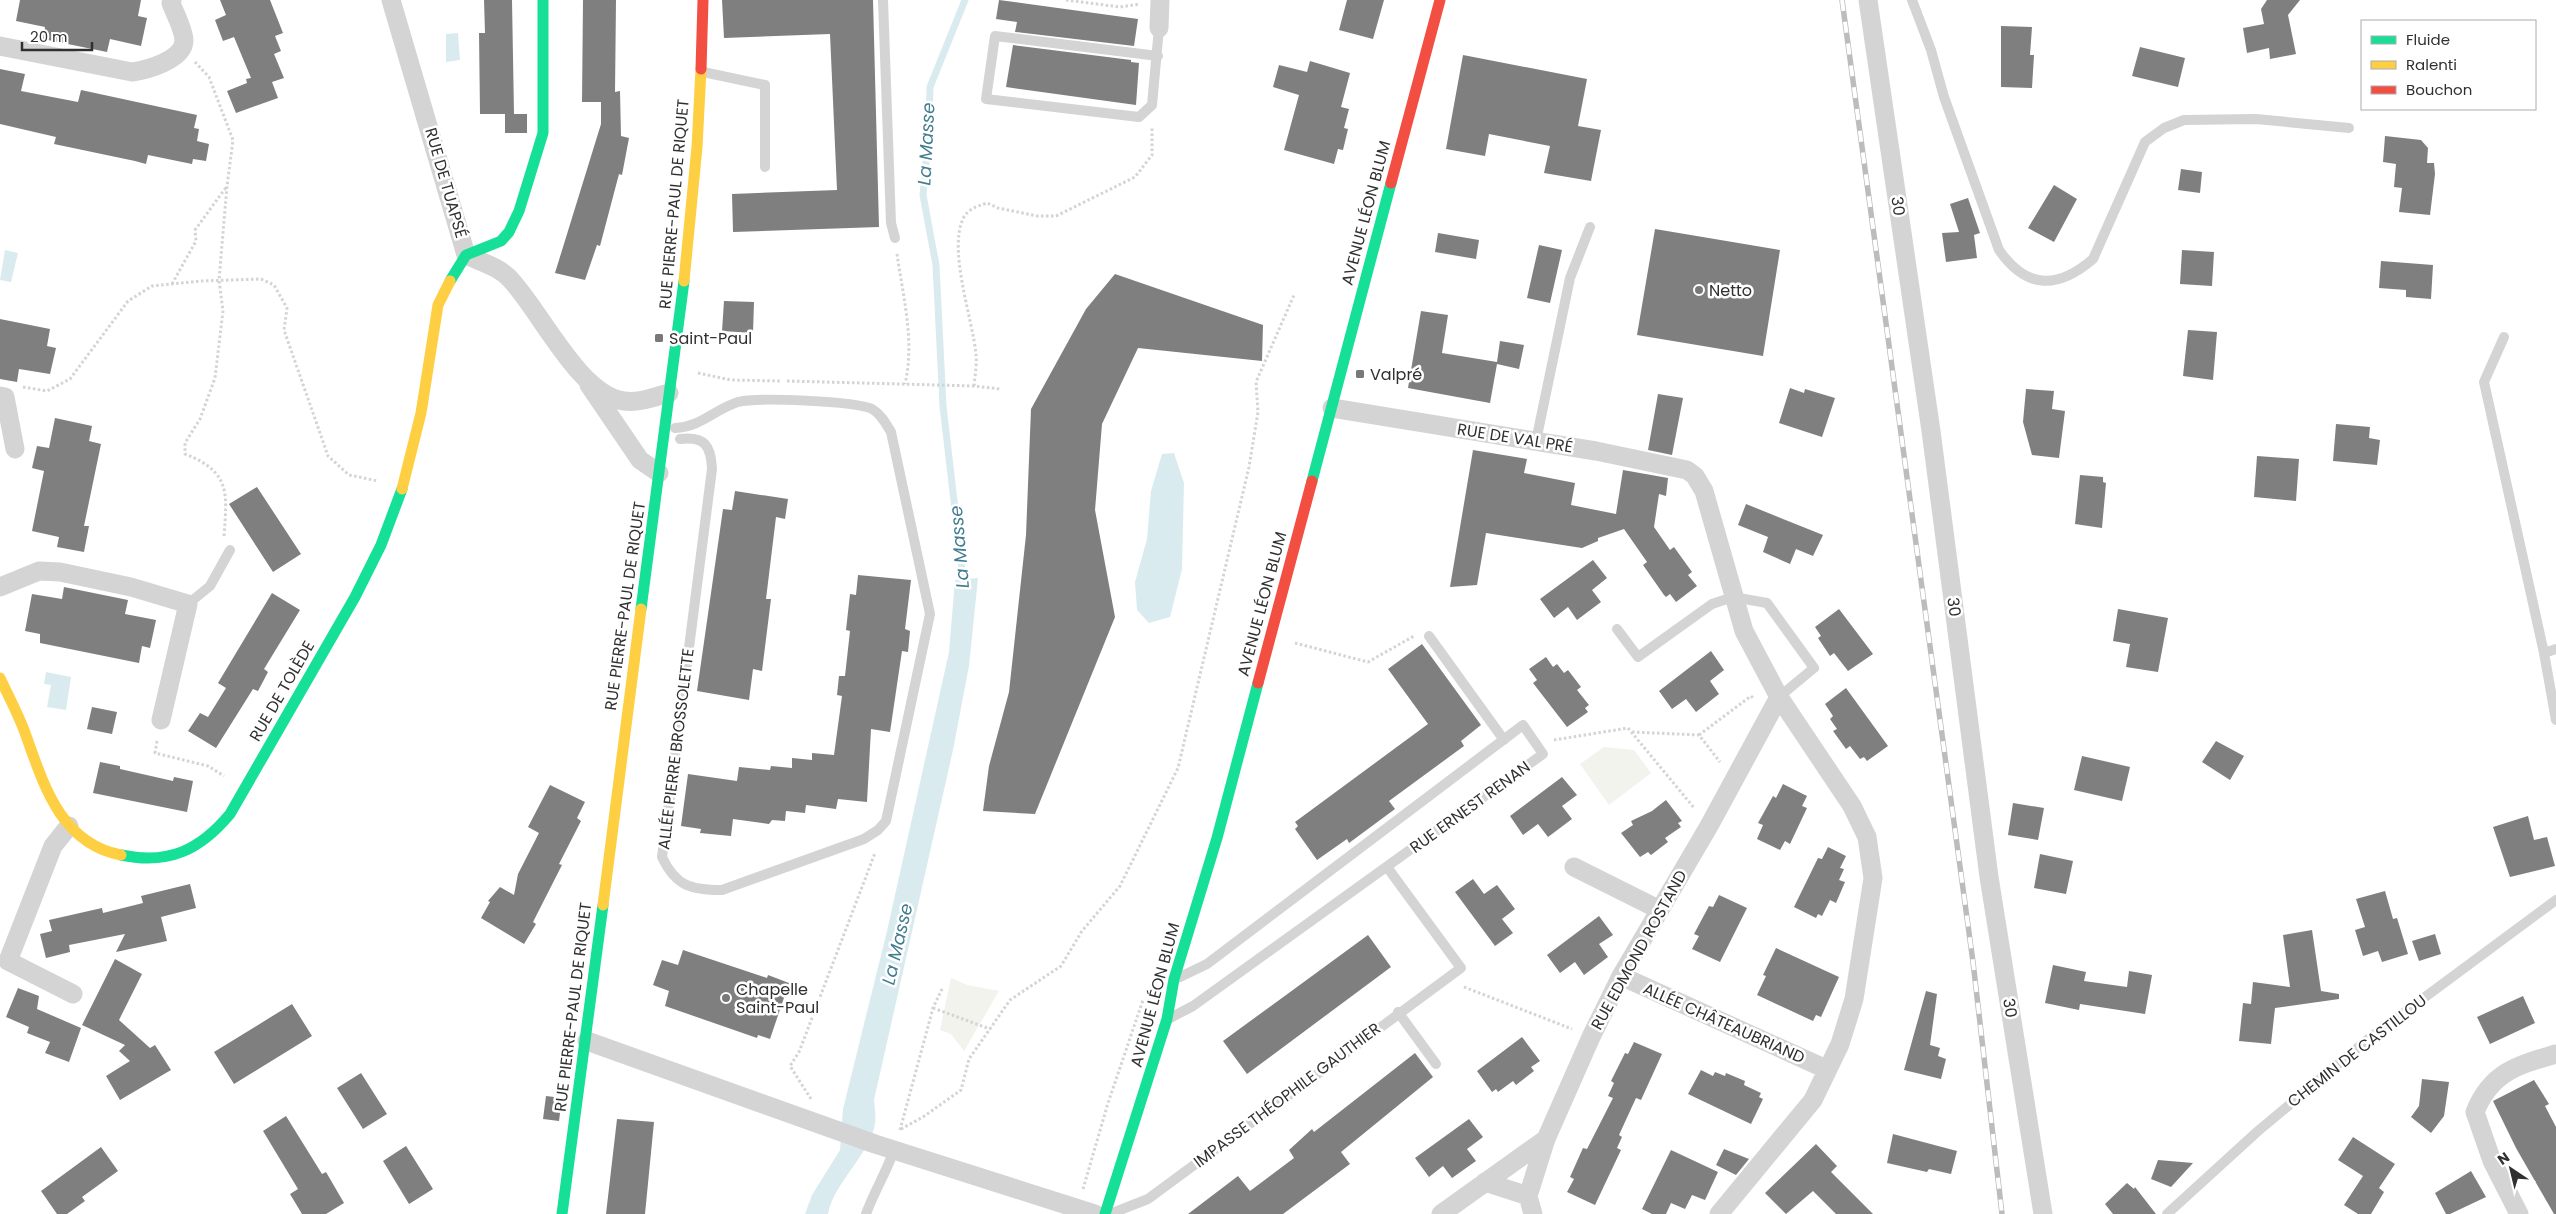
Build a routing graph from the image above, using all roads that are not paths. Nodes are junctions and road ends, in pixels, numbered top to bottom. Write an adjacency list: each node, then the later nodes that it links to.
1 (172, 0): 11 (street)
2 (391, 0): 18 (street, RUE DE TUAPSÉ)
3 (543, 0): 18 (street)
4 (702, 0): 13 (street, RUE PIERRE-PAUL DE RIQUET)
5 (883, 0): 17 (lane)
6 (1440, 0): 23 (street, AVENUE LÉON BLUM)
7 (1868, 0): 67 (street, 30)
8 (1912, 0): 14 (lane)
9 (1160, 1): 10 (street)
10 (1159, 28): 12 (lane)
11 (0, 46)
12 (1158, 56): 12 (lane)
13 (702, 72): 15 (lane); 21 (street, RUE PIERRE-PAUL DE RIQUET)
14 (2348, 128)
15 (765, 167)
16 (1590, 227): 26 (lane)
17 (895, 238)
18 (466, 255): 20 (street, RUE DE TUAPSÉ); 42 (street, RUE DE TOLÈDE)
19 (2504, 337): 36 (lane)
20 (587, 382): 21 (street, RUE DE TUAPSÉ); 28 (street)
21 (669, 393): 28 (street, RUE PIERRE-PAUL DE RIQUET)
22 (3, 396): 27 (street)
23 (1332, 408): 26 (street, RUE DE VAL PRÉ); 48 (street, AVENUE LÉON BLUM)
24 (675, 428): 25 (lane, ALLÉE PIERRE BROSSOLETTE)
25 (680, 439)
26 (1536, 441): 31 (street, RUE DE VAL PRÉ)
27 (15, 449)
28 (659, 474): 52 (street, RUE PIERRE-PAUL DE RIQUET)
29 (230, 550): 32 (lane)
30 (0, 587): 32 (street)
31 (1733, 597): 33 (lane); 38 (street); 38 (lane)
32 (188, 604): 39 (street)
33 (1617, 629)
34 (1429, 636): 41 (lane)
35 (2556, 649): 36 (lane)
36 (2544, 653): 40 (lane)
37 (0, 678): 42 (street, RUE DE TOLÈDE)
38 (1779, 697): 46 (street, RUE EDMOND ROSTAND); 55 (street)
39 (161, 720)
40 (2556, 720)
41 (1504, 740): 43 (lane, RUE ERNEST RENAN); 48 (lane, RUE ERNEST RENAN)
42 (69, 826): 49 (street)
43 (1387, 867): 50 (lane, IMPASSE THÉOPHILE GAUTHIER); 51 (lane, RUE ERNEST RENAN)
44 (1574, 867): 46 (street)
45 (2556, 900): 68 (lane, CHEMIN DE CASTILLOU)
46 (1660, 910): 47 (street, RUE EDMOND ROSTAND)
47 (1621, 976): 55 (street, ALLÉE CHÂTEAUBRIAND); 56 (street, RUE EDMOND ROSTAND)
48 (1174, 979): 51 (street, AVENUE LÉON BLUM)
49 (73, 994)
50 (1398, 1012): 54 (lane); 64 (lane, IMPASSE THÉOPHILE GAUTHIER)
51 (1167, 1020): 63 (street, AVENUE LÉON BLUM)
52 (587, 1041): 57 (street); 60 (street, RUE PIERRE-PAUL DE RIQUET)
53 (2556, 1054): 69 (street)
54 (1436, 1064)
55 (1826, 1069): 66 (street)
56 (1546, 1139): 58 (street); 59 (street, RUE EDMOND ROSTAND)
57 (894, 1150): 61 (lane); 62 (street)
58 (1485, 1182): 59 (street); 65 (street)
59 (1530, 1205)
60 (562, 1214)
61 (866, 1214)
62 (1095, 1214)
63 (1105, 1214)
64 (1110, 1214)
65 (1440, 1214)
66 (1719, 1214)
67 (2043, 1214)
68 (2166, 1214)
69 (2519, 1214)

